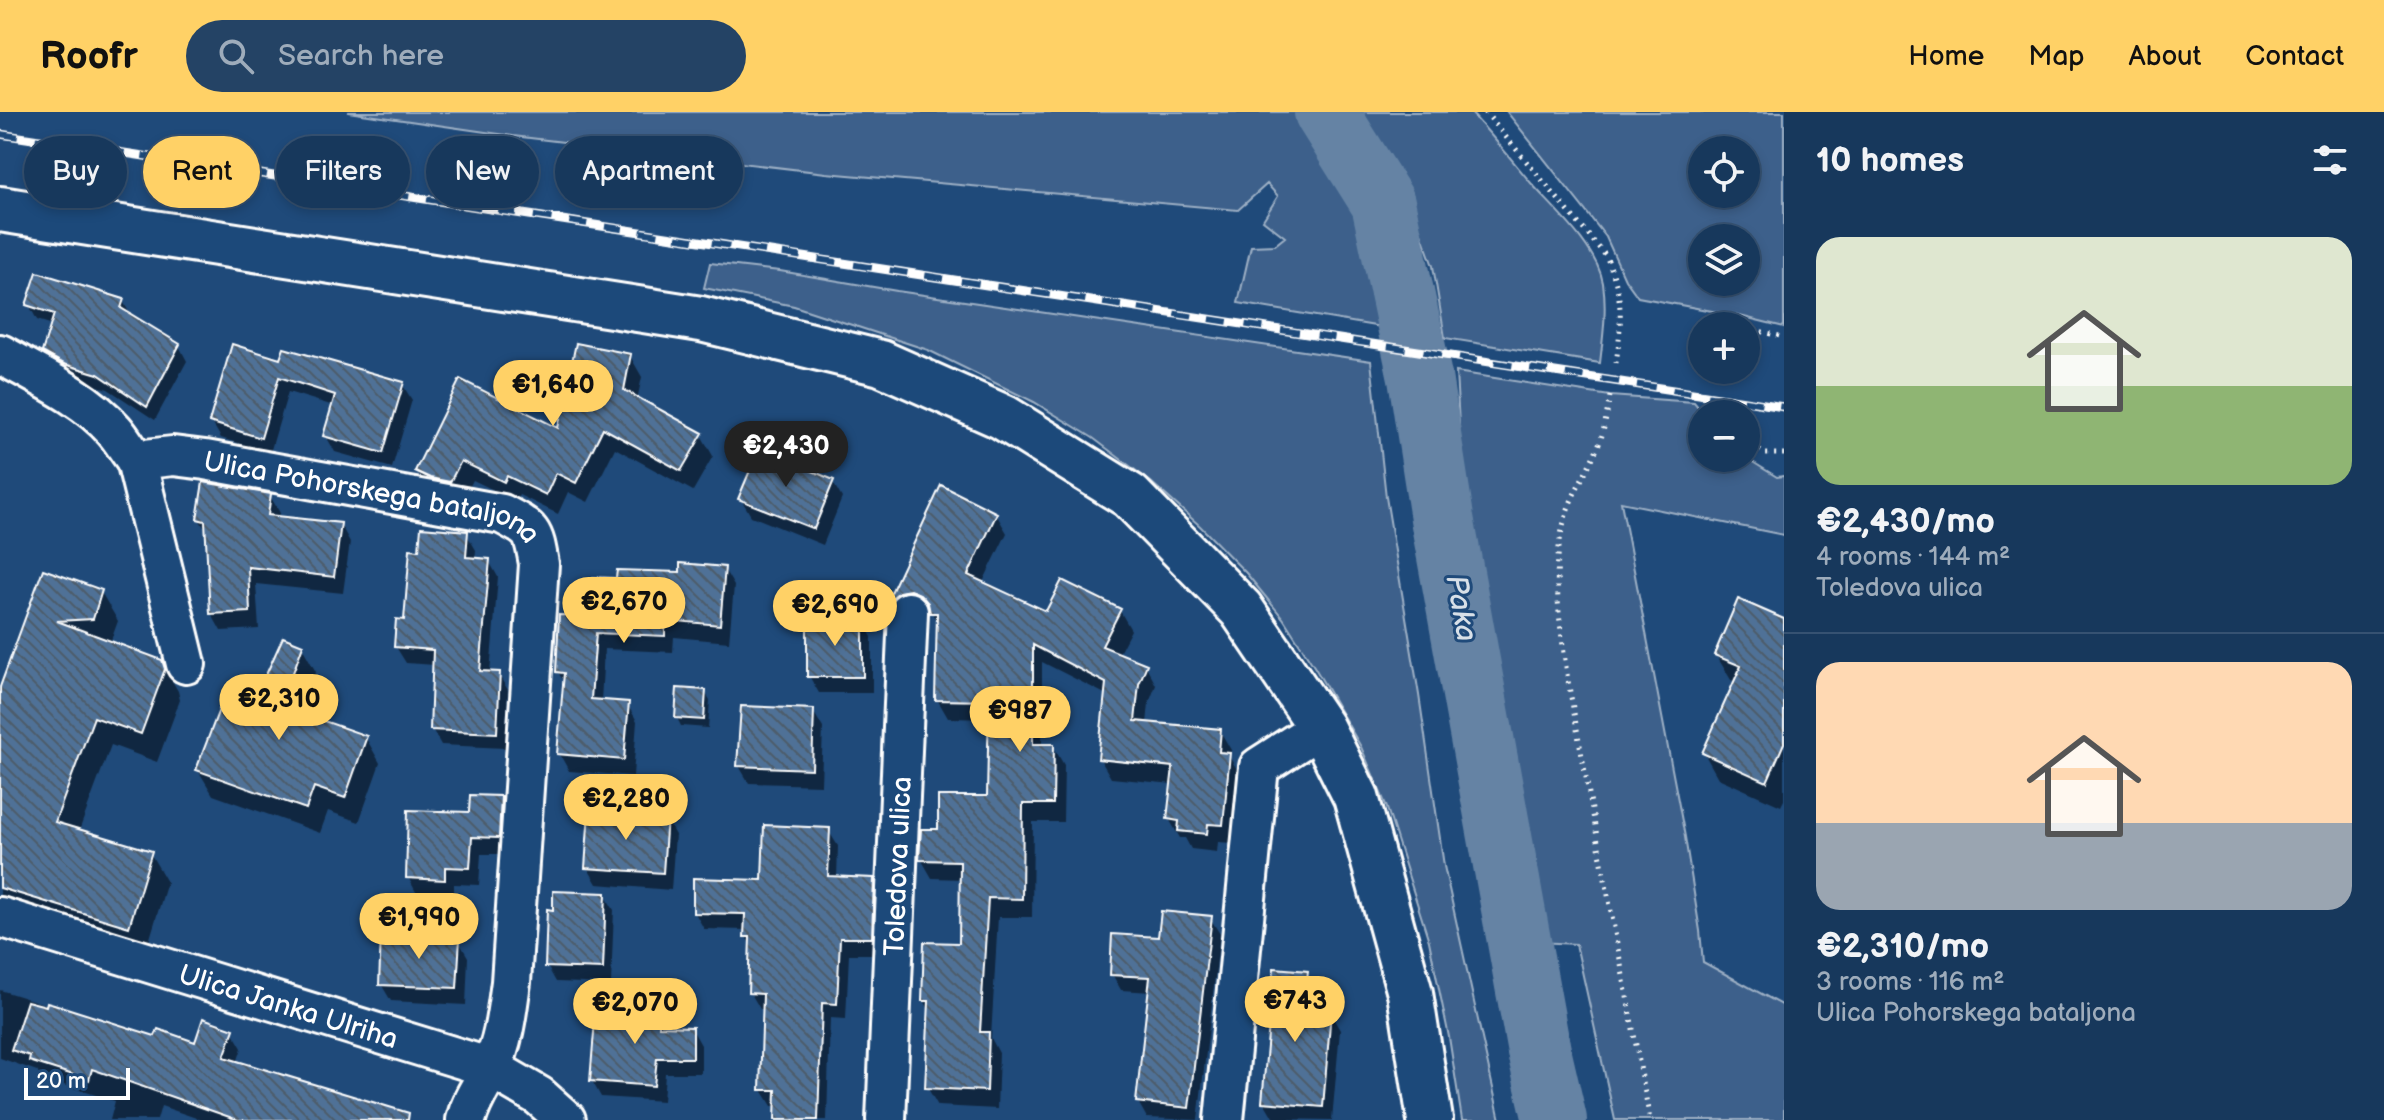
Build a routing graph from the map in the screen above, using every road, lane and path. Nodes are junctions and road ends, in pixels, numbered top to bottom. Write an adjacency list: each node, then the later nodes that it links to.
1 (1485, 112): 6 (path)
2 (0, 209): 13 (main road)
3 (1760, 331): 4 (path)
4 (1784, 337)
5 (0, 354): 10 (street)
6 (1616, 363)
7 (1610, 396): 21 (path)
8 (1760, 450): 9 (path)
9 (1784, 454)
10 (136, 460): 12 (street); 15 (street, Ulica Pohorskega bataljona)
11 (908, 612): 18 (street, Toledova ulica)
12 (186, 664)
13 (1321, 727): 19 (street); 20 (main road)
14 (0, 917): 15 (street, Ulica Janka Ulriha)
15 (491, 1068): 16 (street, Ulica Pohorskega bataljona); 17 (street, Ulica Janka Ulriha)
16 (466, 1120)
17 (566, 1120)
18 (886, 1120)
19 (1224, 1120)
20 (1430, 1120)
21 (1650, 1120)

